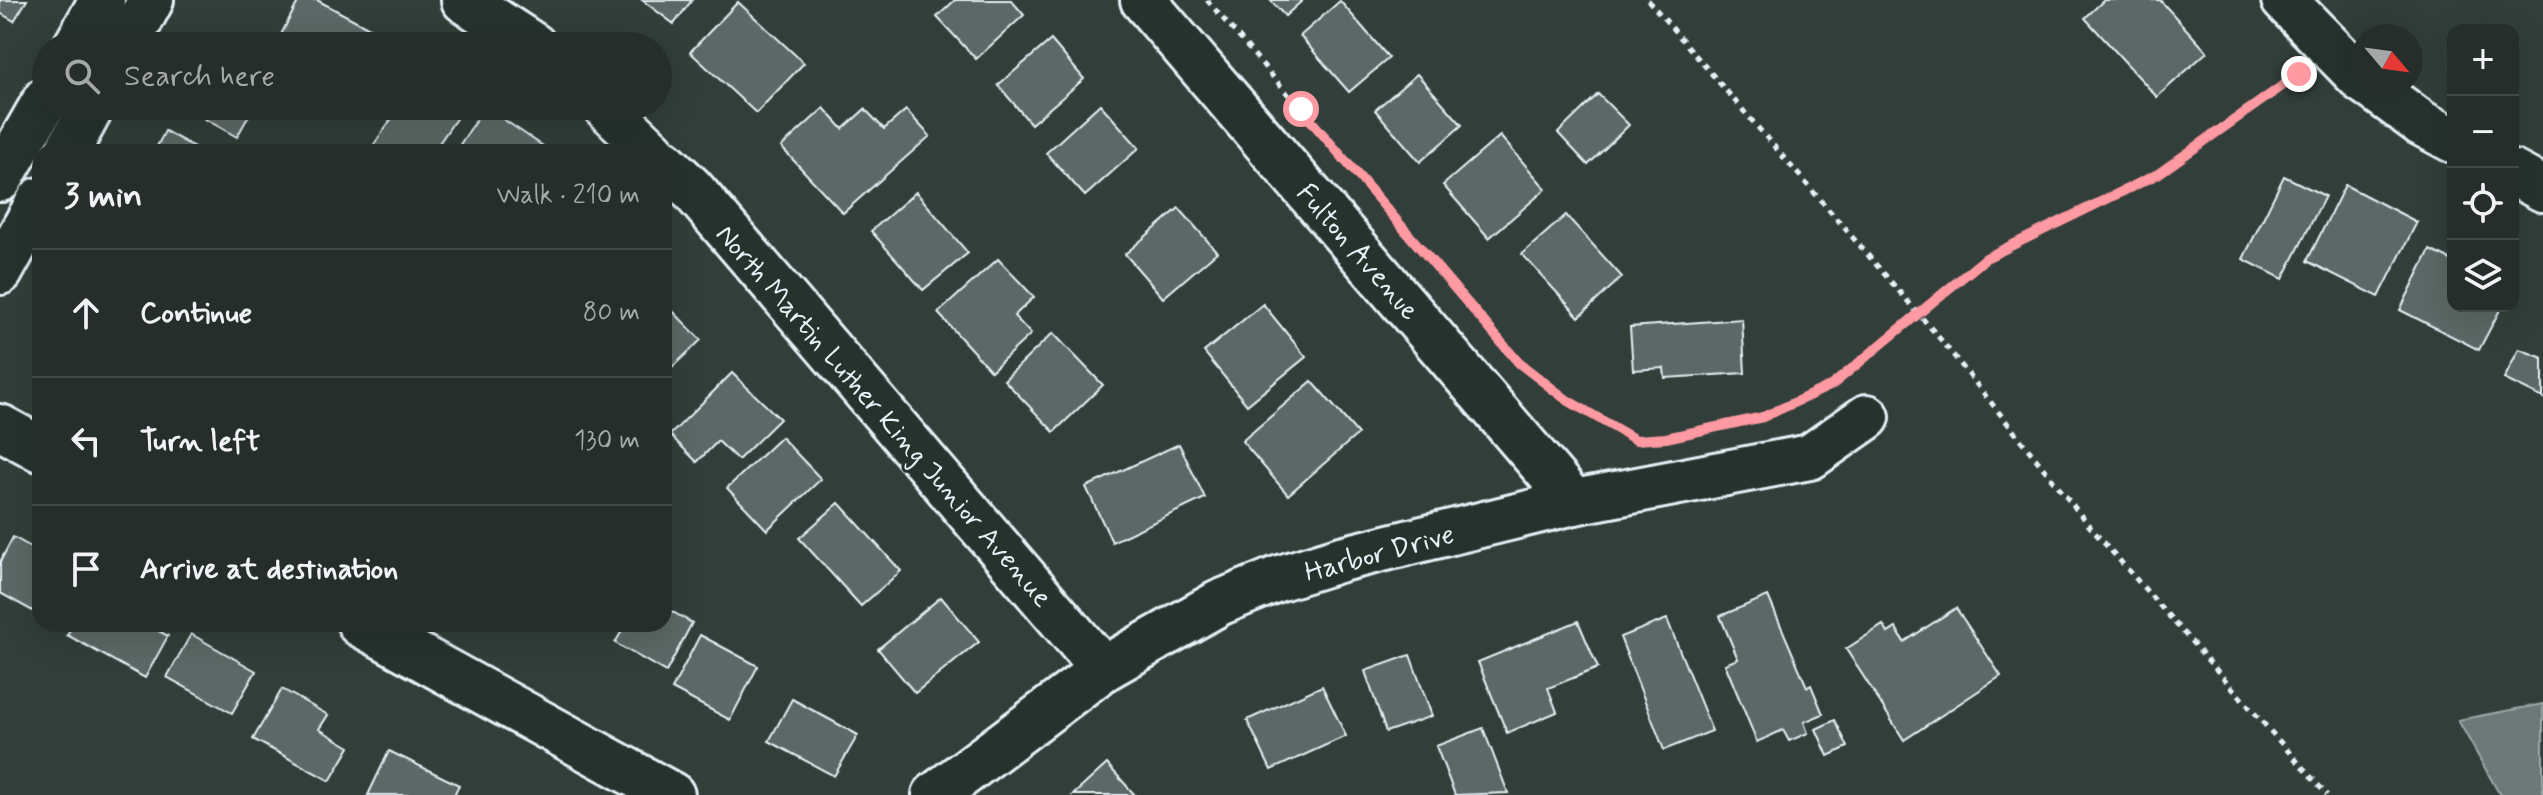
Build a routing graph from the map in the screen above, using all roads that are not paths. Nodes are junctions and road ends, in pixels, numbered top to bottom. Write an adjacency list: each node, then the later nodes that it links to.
1 (102, 0): 6 (street)
2 (151, 0): 7 (street)
3 (464, 0): 8 (street)
4 (1143, 0): 26 (street, Fulton Avenue)
5 (2284, 0): 9 (street)
6 (84, 32)
7 (134, 32)
8 (513, 32)
9 (2351, 68)
10 (2386, 96): 14 (street)
11 (34, 120): 19 (street)
12 (84, 120): 15 (street)
13 (620, 120): 16 (street)
14 (2447, 137)
15 (71, 144)
16 (645, 144)
17 (672, 170): 28 (street, North Martin Luther King Junior Avenue)
18 (2519, 176): 20 (street)
19 (0, 179)
20 (2543, 189)
21 (32, 214): 22 (street)
22 (0, 272)
23 (1867, 417): 26 (street, Harbor Drive)
24 (0, 427): 25 (street)
25 (32, 445)
26 (1574, 502): 28 (street, Harbor Drive)
27 (375, 632): 29 (street)
28 (1103, 669): 30 (street, Harbor Drive)
29 (672, 795)
30 (935, 795)

